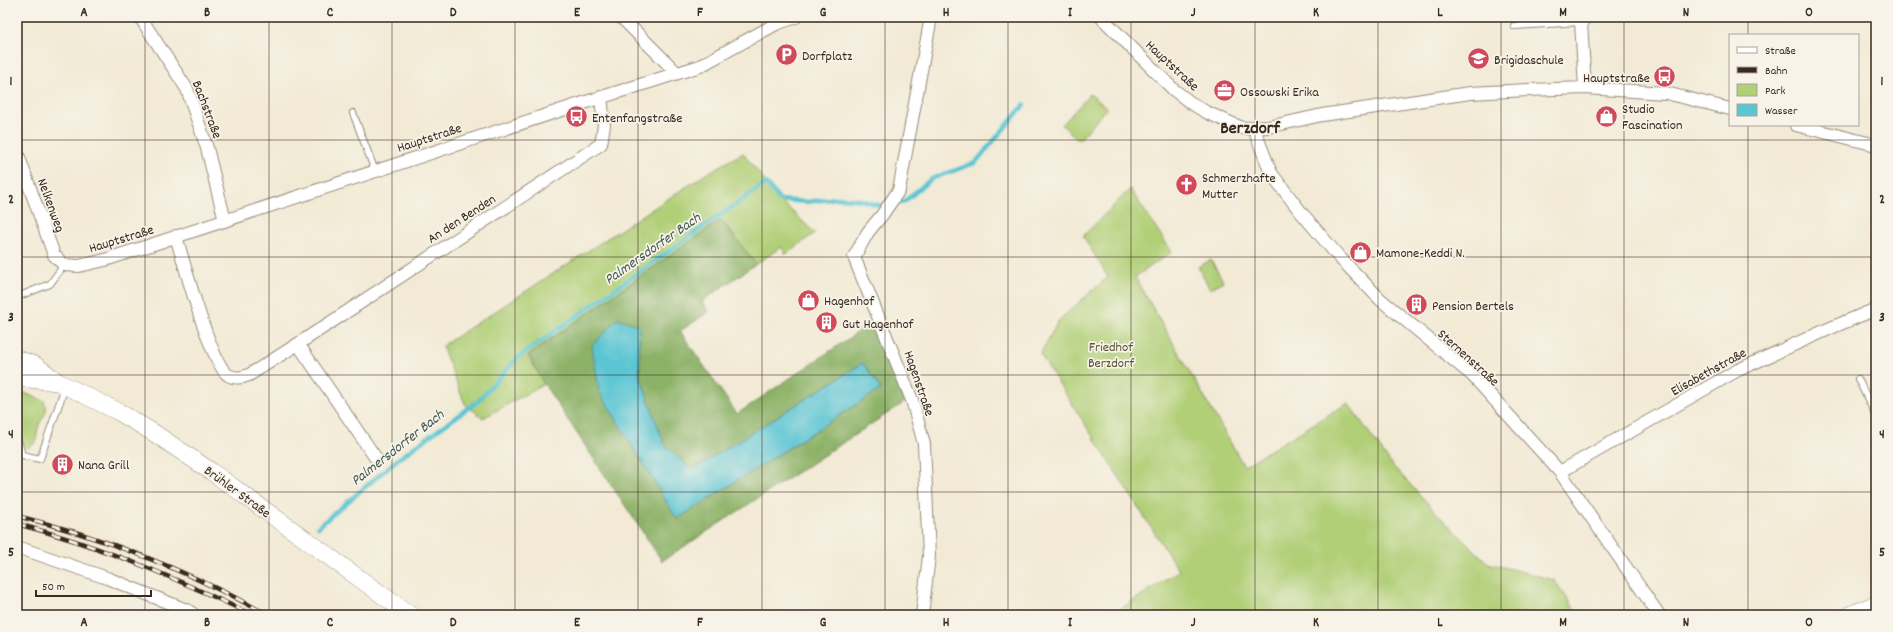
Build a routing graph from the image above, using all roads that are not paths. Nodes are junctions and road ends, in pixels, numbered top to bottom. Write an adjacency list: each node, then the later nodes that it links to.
1 (140, 17): 18 (street, Bachstraße)
2 (621, 17): 8 (street)
3 (796, 17): 8 (street, Hauptstraße)
4 (931, 17): 36 (street, Hagenstraße)
5 (1107, 19): 14 (street, Hauptstraße)
6 (1584, 20): 7 (lane); 9 (street)
7 (1514, 26)
8 (677, 73): 10 (street, Hauptstraße)
9 (1585, 88): 11 (street, Hauptstraße); 14 (street, Hauptstraße)
10 (601, 97): 17 (street, Hauptstraße); 23 (street, An den Benden)
11 (1729, 109)
12 (353, 113): 17 (lane)
13 (1800, 126): 15 (street)
14 (1254, 128): 31 (street, Sternenstraße)
15 (1876, 145)
16 (17, 152): 20 (street, Nelkenweg)
17 (375, 171): 18 (street, Hauptstraße)
18 (225, 221): 19 (street, Hauptstraße)
19 (176, 236): 20 (street, Hauptstraße); 23 (street, An den Benden)
20 (64, 265): 21 (lane)
21 (17, 297)
22 (1876, 309): 31 (street, Elisabethstraße)
23 (298, 344): 30 (street)
24 (17, 359): 27 (main road, Brühler Straße)
25 (17, 375): 27 (main road, Brühler Straße)
26 (1858, 378): 28 (lane)
27 (62, 383): 29 (lane); 35 (main road, Brühler Straße)
28 (1876, 416)
29 (17, 437)
30 (375, 457)
31 (1560, 472): 37 (street, Sternenstraße)
32 (17, 547): 34 (street)
33 (1876, 604): 38 (main road)
34 (194, 615)
35 (410, 615)
36 (922, 615)
37 (1659, 615)
38 (1850, 615)

